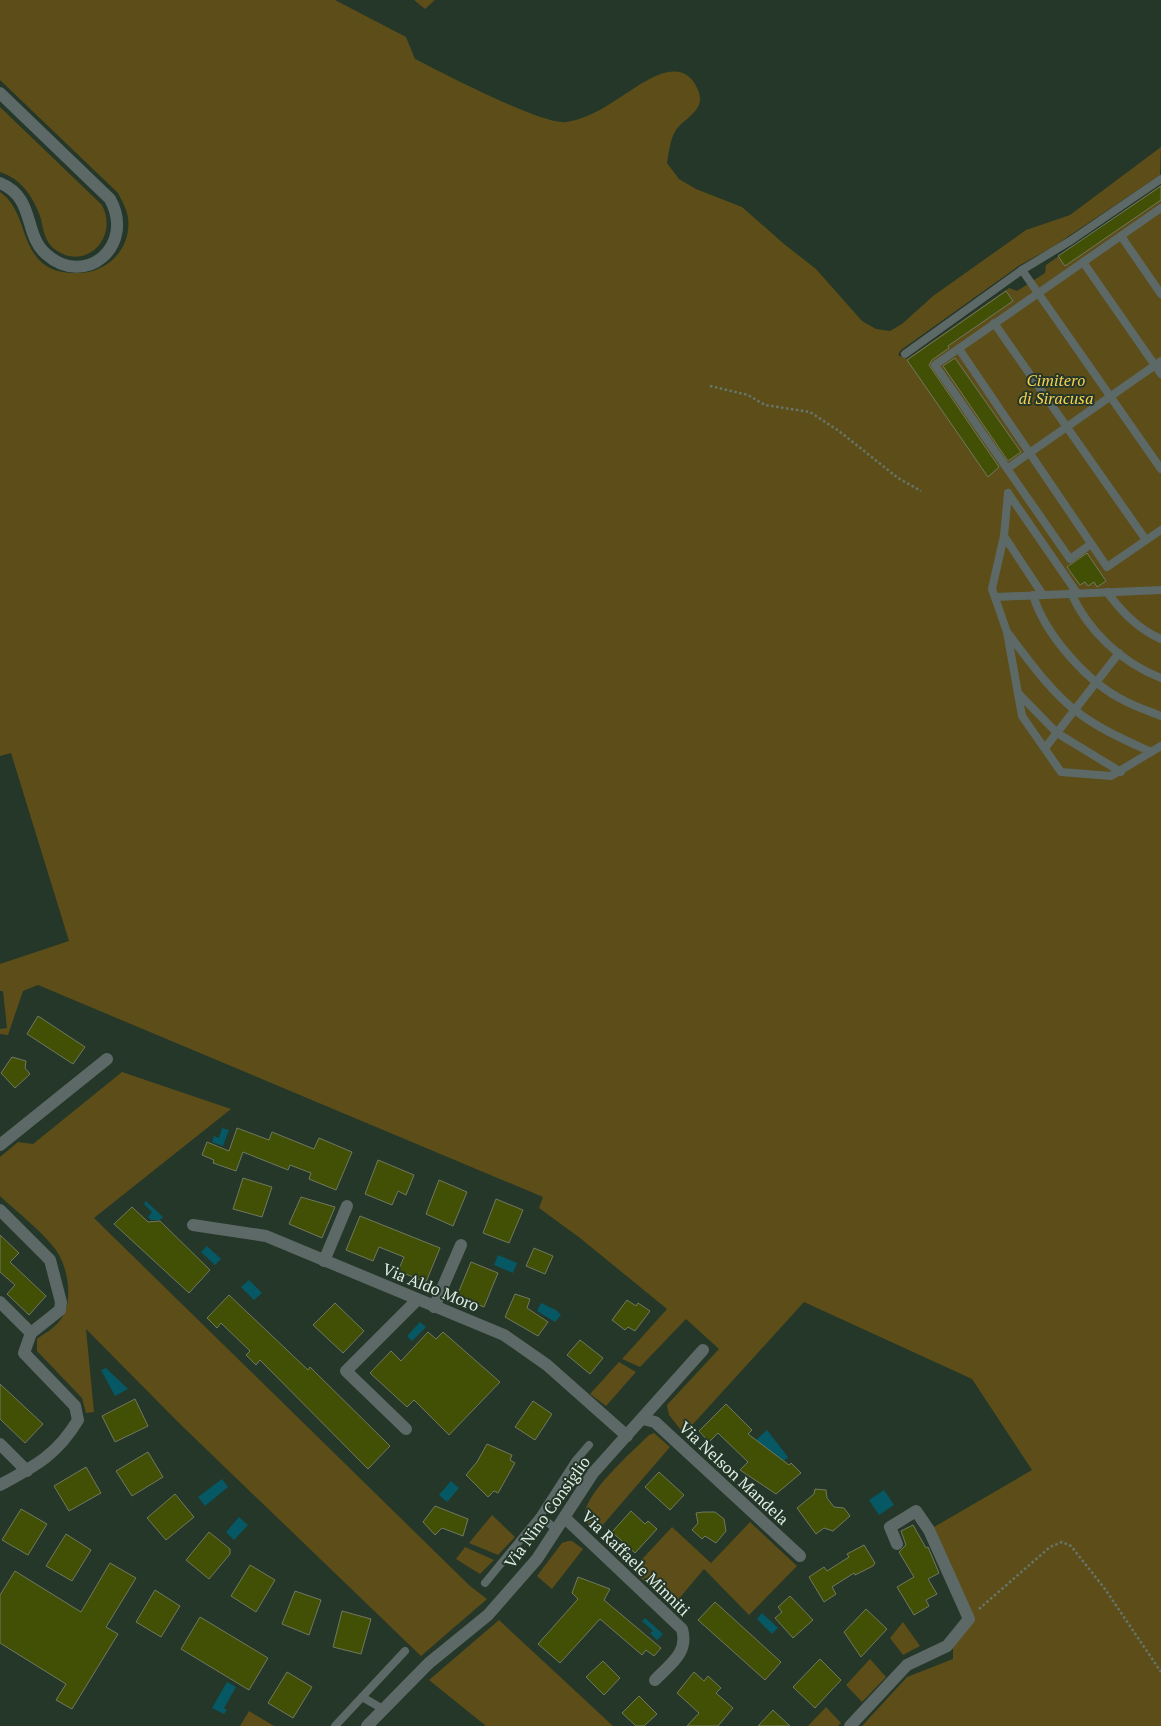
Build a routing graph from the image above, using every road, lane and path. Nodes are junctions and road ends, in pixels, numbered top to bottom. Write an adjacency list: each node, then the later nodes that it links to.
1 (0, 93): 3 (street)
2 (1161, 179): 7 (lane)
3 (0, 183)
4 (1161, 208): 5 (lane)
5 (1121, 236): 6 (lane); 9 (lane)
6 (1083, 262): 8 (lane); 13 (lane)
7 (1022, 270): 8 (lane); 12 (lane)
8 (1038, 294): 10 (lane); 16 (lane)
9 (1161, 294)
10 (994, 323): 11 (lane); 17 (lane)
11 (959, 349): 18 (lane); 19 (lane)
12 (906, 354)
13 (1158, 363): 14 (lane); 16 (lane)
14 (1161, 374)
15 (710, 386): 21 (path)
16 (1110, 397): 17 (lane); 20 (lane)
17 (1066, 426): 18 (lane); 24 (lane)
18 (1029, 452): 19 (lane); 25 (lane)
19 (1008, 468): 25 (lane)
20 (1161, 469)
21 (921, 491)
22 (1161, 530): 24 (lane)
23 (1004, 536): 28 (lane); 30 (lane); 31 (lane)
24 (1146, 540): 25 (lane)
25 (1091, 544)
26 (1161, 590): 27 (lane)
27 (1107, 592): 28 (lane); 33 (lane)
28 (1074, 593): 30 (lane); 34 (lane)
29 (1033, 595): 30 (lane); 31 (lane); 36 (lane)
30 (1043, 595)
31 (996, 597): 32 (lane)
32 (1007, 632): 37 (lane); 38 (lane)
33 (1161, 639)
34 (1119, 653): 35 (lane); 36 (lane)
35 (1161, 678)
36 (1096, 682): 38 (lane); 39 (lane)
37 (1018, 693): 40 (lane); 42 (lane)
38 (1075, 710): 40 (lane); 43 (lane)
39 (1161, 716)
40 (1057, 733): 42 (lane); 44 (lane)
41 (1161, 746): 43 (lane)
42 (1045, 748): 44 (lane)
43 (1151, 752): 44 (lane)
44 (1121, 772)
45 (107, 1059): 46 (street)
46 (0, 1145)
47 (347, 1206): 51 (street)
48 (0, 1210): 55 (street)
49 (193, 1224): 51 (street, Via Aldo Moro)
50 (461, 1245): 54 (street)
51 (324, 1261): 52 (street, Via Aldo Moro)
52 (417, 1300): 54 (street, Via Aldo Moro); 58 (street)
53 (0, 1302): 55 (street)
54 (434, 1307): 59 (street, Via Aldo Moro)
55 (31, 1333): 62 (street)
56 (703, 1350): 57 (street, Via Nino Consiglio)
57 (643, 1419): 59 (street, Via Nino Consiglio); 68 (street, Via Nelson Mandela)
58 (406, 1429)
59 (627, 1436): 65 (street, Via Nino Consiglio)
60 (0, 1444): 62 (street)
61 (589, 1445): 64 (lane)
62 (27, 1471): 63 (street)
63 (0, 1485)
64 (540, 1516): 66 (lane); 69 (lane)
65 (565, 1518): 66 (street, Via Nino Consiglio); 73 (street, Via Raffaele Minniti)
66 (557, 1530): 75 (street, Via Nino Consiglio)
67 (896, 1544): 70 (street)
68 (800, 1556)
69 (485, 1583)
70 (969, 1619): 72 (path); 78 (street)
71 (405, 1652): 74 (lane)
72 (1161, 1672)
73 (655, 1680)
74 (362, 1697): 75 (lane); 76 (lane)
75 (383, 1709): 77 (street, Via Nino Consiglio)
76 (334, 1726)
77 (367, 1726)
78 (850, 1726)

